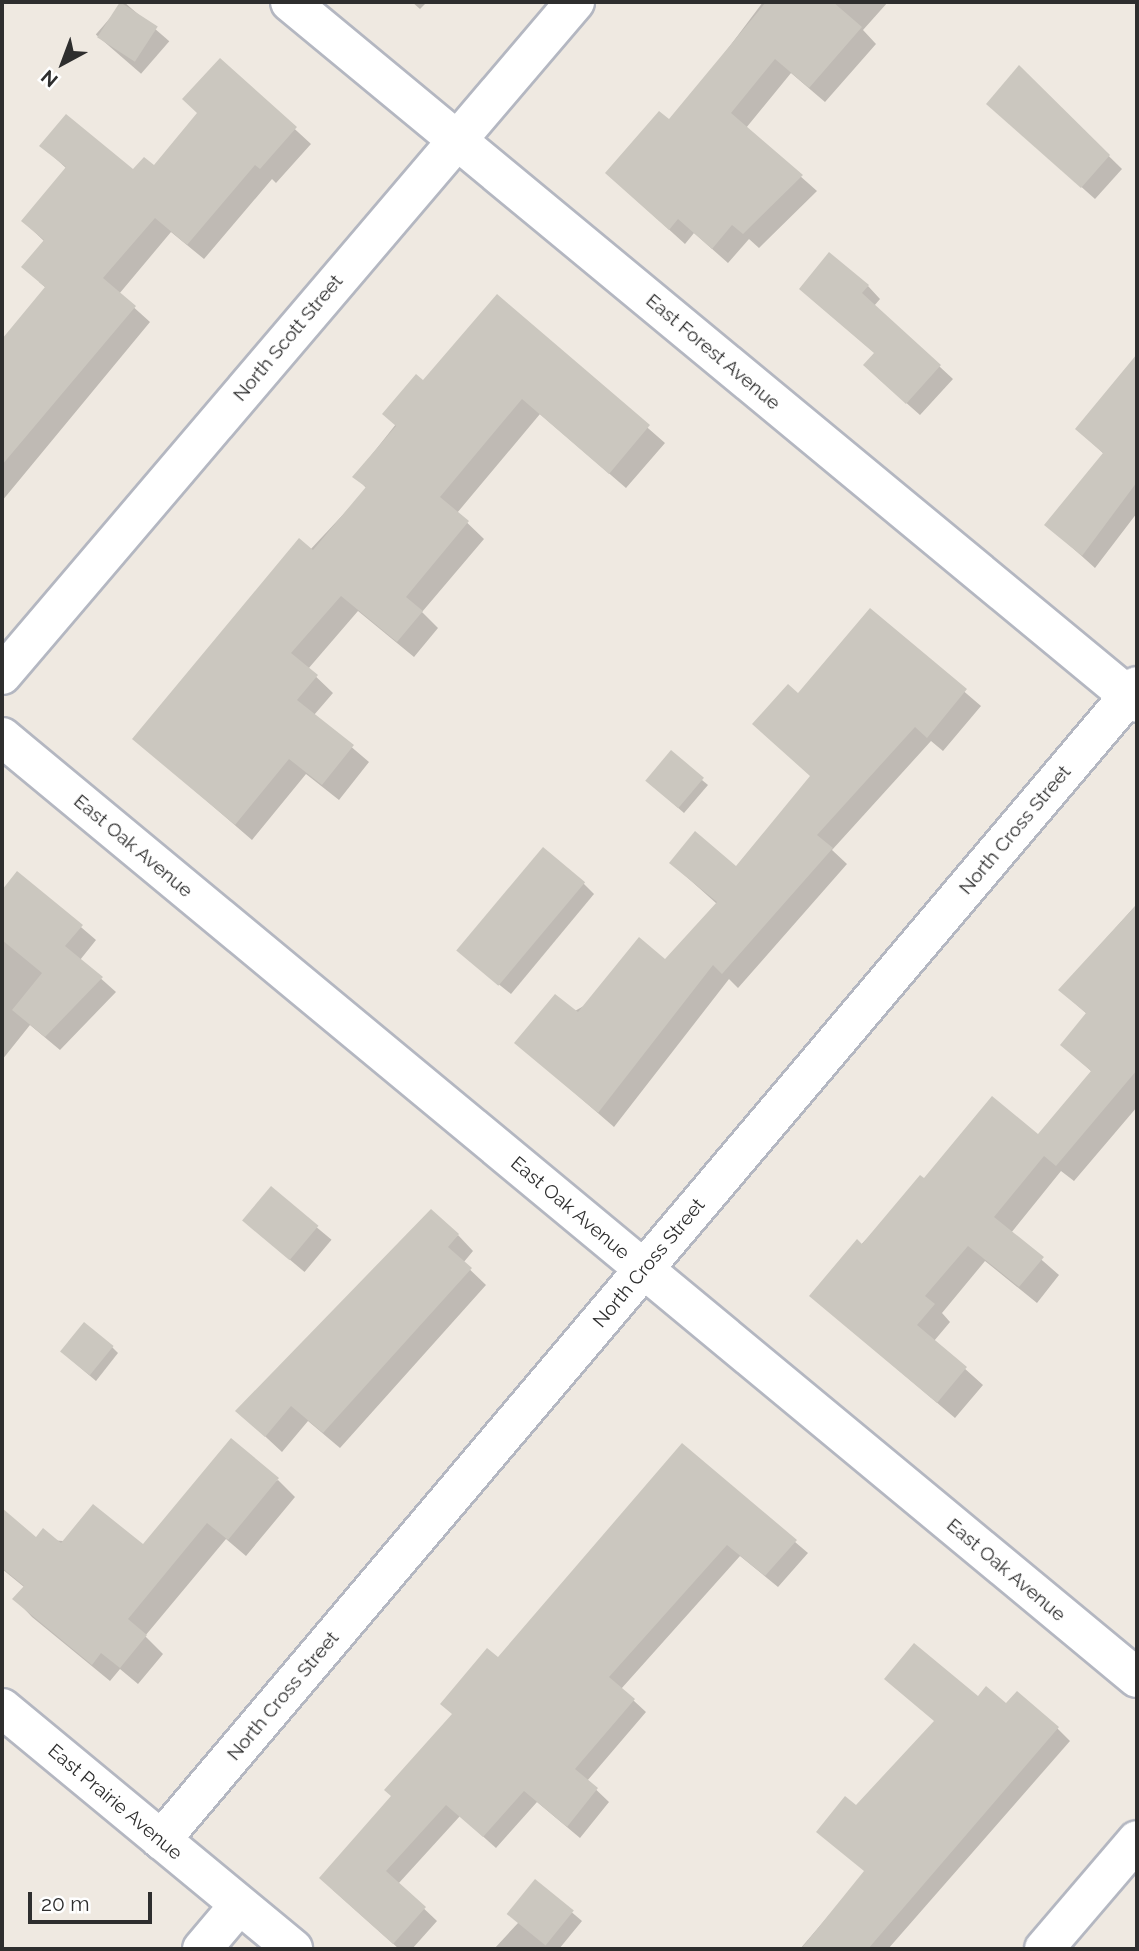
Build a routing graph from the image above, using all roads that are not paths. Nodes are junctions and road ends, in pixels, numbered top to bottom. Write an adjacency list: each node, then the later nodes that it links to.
1 (290, 2): 3 (street, East Forest Avenue)
2 (575, 2): 3 (street, North Scott Street)
3 (457, 140): 4 (street, North Scott Street); 5 (street, East Forest Avenue)
4 (2, 675)
5 (1135, 695): 7 (street, North Cross Street)
6 (2, 737): 7 (street, East Oak Avenue)
7 (644, 1269): 8 (street, East Oak Avenue); 10 (street, North Cross Street)
8 (1137, 1678)
9 (2, 1708): 10 (street, East Prairie Avenue)
10 (161, 1840): 12 (street, East Prairie Avenue)
11 (1137, 1840): 15 (street)
12 (239, 1905): 13 (street); 14 (street, East Prairie Avenue)
13 (202, 1949)
14 (293, 1949)
15 (1044, 1949)

